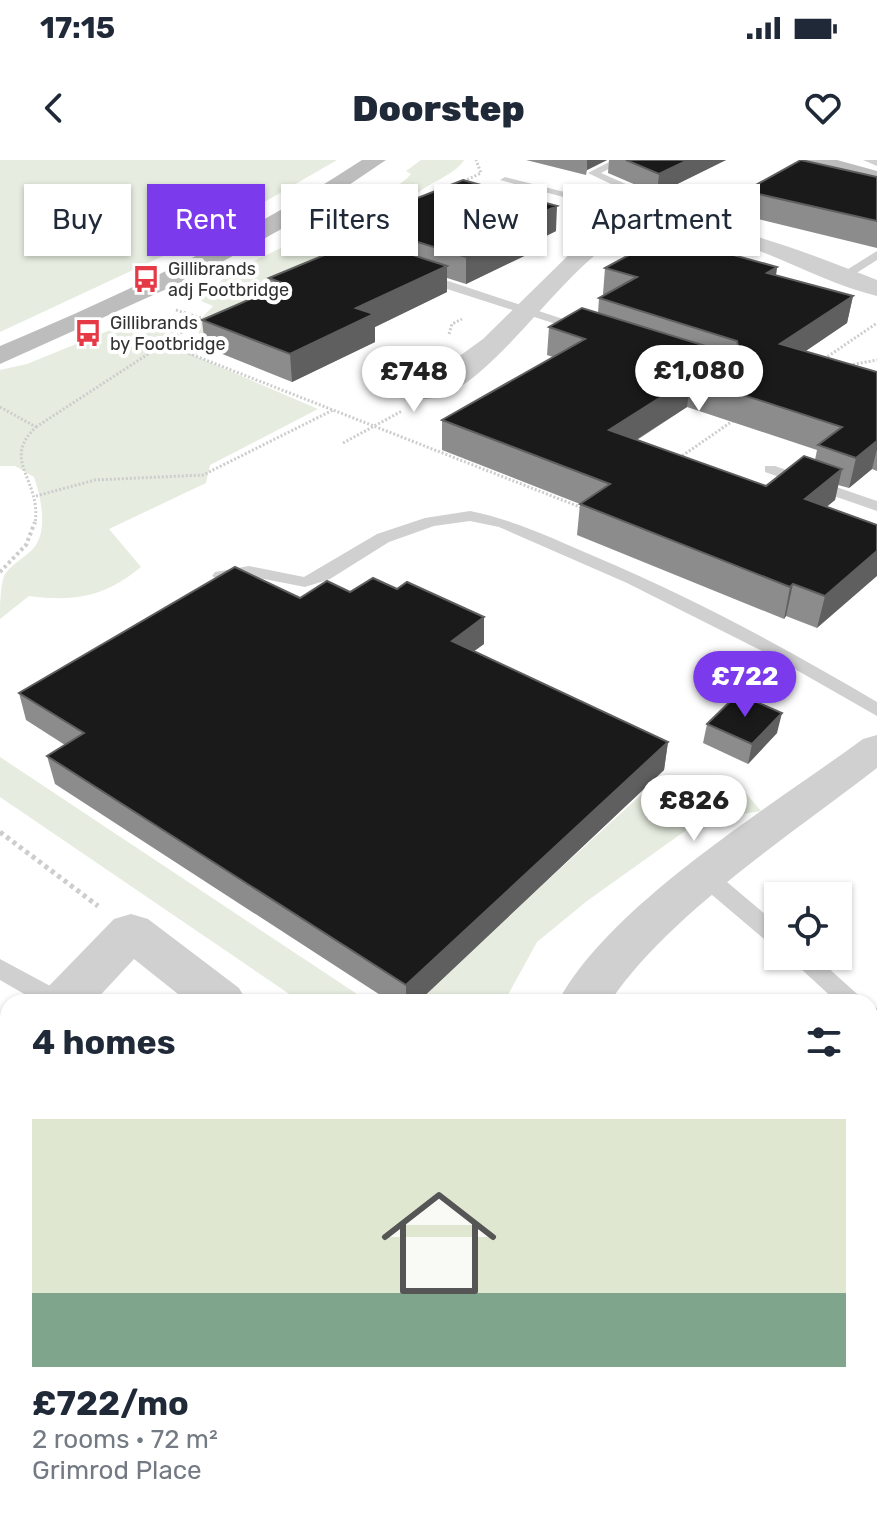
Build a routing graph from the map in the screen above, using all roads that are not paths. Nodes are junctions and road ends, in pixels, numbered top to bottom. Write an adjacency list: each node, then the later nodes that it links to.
1 (376, 160): 18 (street)
2 (621, 160): 8 (lane)
3 (814, 160): 6 (street)
4 (868, 160): 5 (lane)
5 (877, 163)
6 (877, 177)
7 (505, 180): 9 (lane)
8 (621, 184)
9 (563, 195)
10 (760, 245): 14 (street)
11 (877, 255): 14 (lane)
12 (581, 256): 16 (street)
13 (370, 260): 16 (lane)
14 (843, 276): 15 (street)
15 (877, 289)
16 (529, 310): 17 (lane); 19 (street)
17 (600, 333)
18 (0, 356)
19 (430, 392)
20 (770, 469): 21 (lane)
21 (877, 506)
22 (221, 576): 23 (lane)
23 (877, 710)
24 (877, 748): 25 (street)
25 (706, 877): 26 (lane); 32 (street)
26 (764, 926)
27 (0, 968): 29 (lane)
28 (816, 970): 33 (lane)
29 (44, 994)
30 (72, 994): 31 (street)
31 (212, 994)
32 (589, 994)
33 (844, 994)

